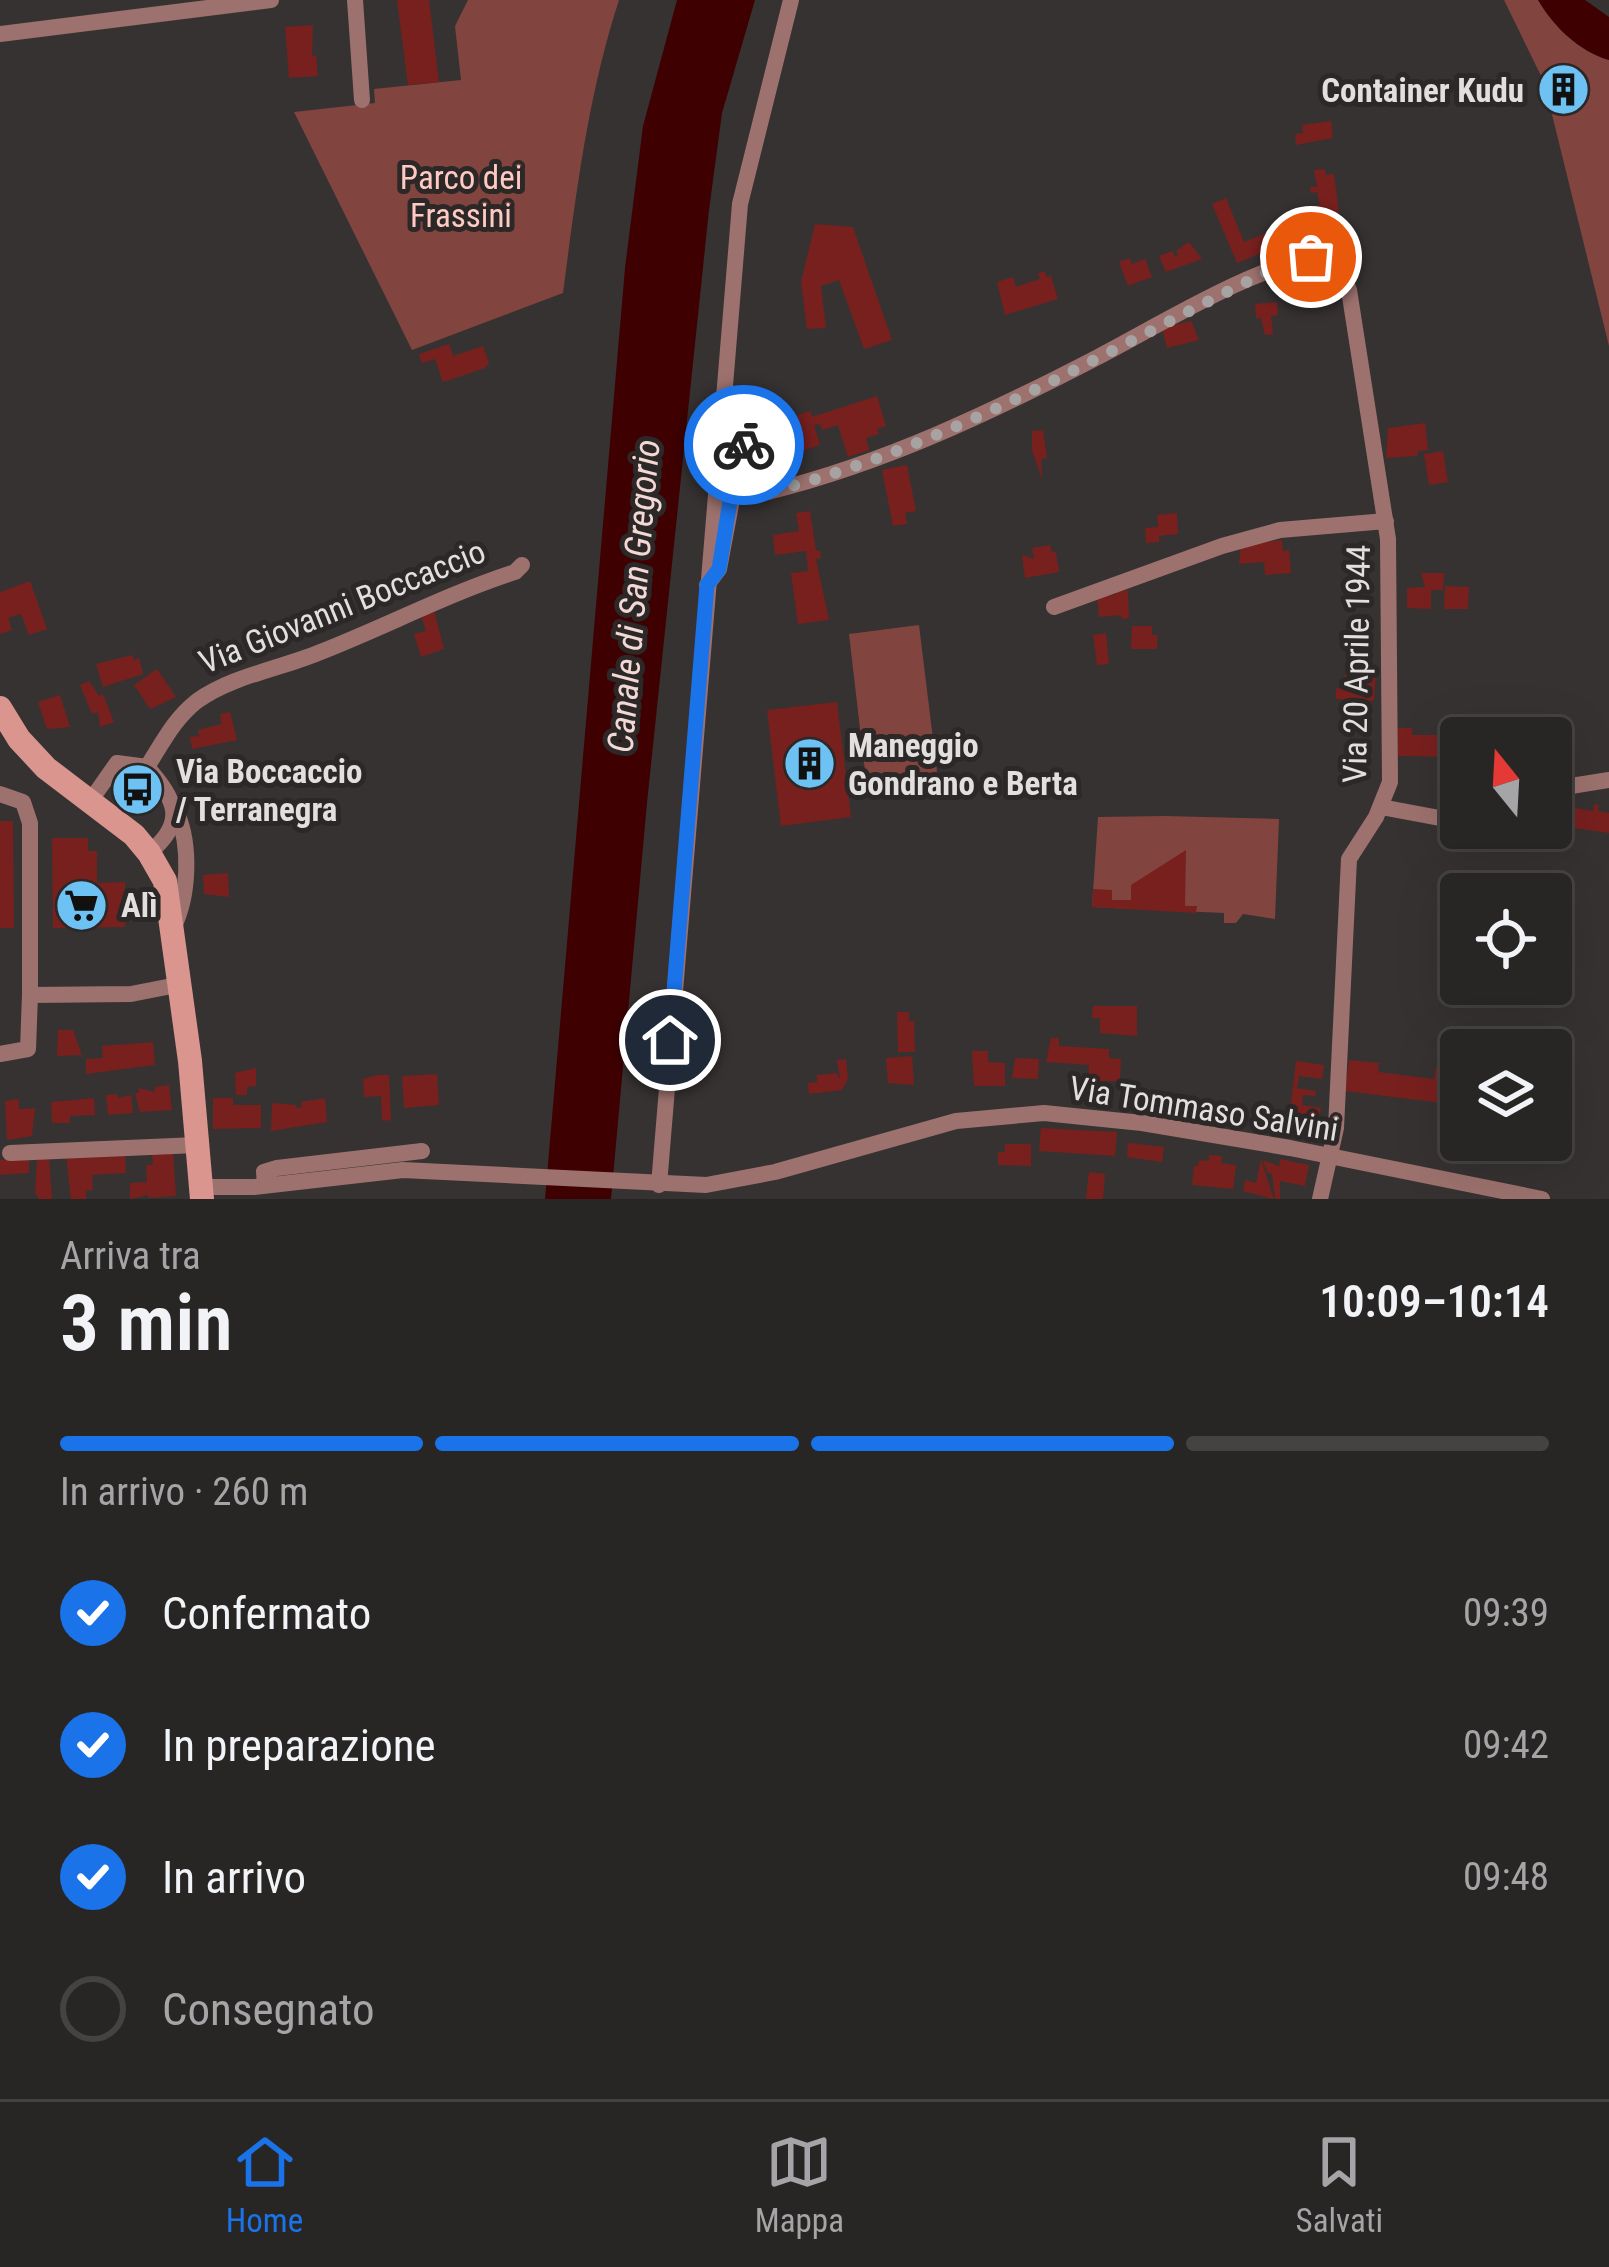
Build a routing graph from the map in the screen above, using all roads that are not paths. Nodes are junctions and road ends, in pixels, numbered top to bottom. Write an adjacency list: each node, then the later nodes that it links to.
1 (271, 0): 4 (street)
2 (355, 0): 5 (street)
3 (791, 0): 8 (street)
4 (0, 34)
5 (362, 100)
6 (1386, 521): 8 (street, Via 20 Aprile 1944); 9 (street, Via 20 Aprile 1944); 17 (street, Via 20 Aprile 1944)
7 (522, 565): 11 (street, Via Giovanni Boccaccio)
8 (707, 585): 28 (street)
9 (1054, 608)
10 (0, 708): 15 (street)
11 (147, 767): 15 (street); 16 (street)
12 (1609, 780): 13 (street)
13 (1572, 786)
14 (0, 794): 22 (street)
15 (91, 800): 19 (street)
16 (172, 804): 19 (street); 20 (street)
17 (1381, 806): 18 (street, Via 20 Aprile 1944); 27 (street, Via 20 Aprile 1944)
18 (1440, 818)
19 (149, 853): 20 (street)
20 (172, 929): 21 (street)
21 (177, 986): 22 (street); 24 (street)
22 (30, 995): 23 (street)
23 (0, 1054)
24 (197, 1145): 26 (street); 30 (street)
25 (422, 1151): 29 (street)
26 (10, 1154)
27 (1330, 1157): 28 (street, Via Tommaso Salvini); 31 (street, Via 20 Aprile 1944); 32 (street, Via Tommaso Salvini)
28 (653, 1184): 29 (street, Via Tommaso Salvini)
29 (265, 1185): 30 (street)
30 (202, 1193)
31 (1320, 1199)
32 (1542, 1199)

